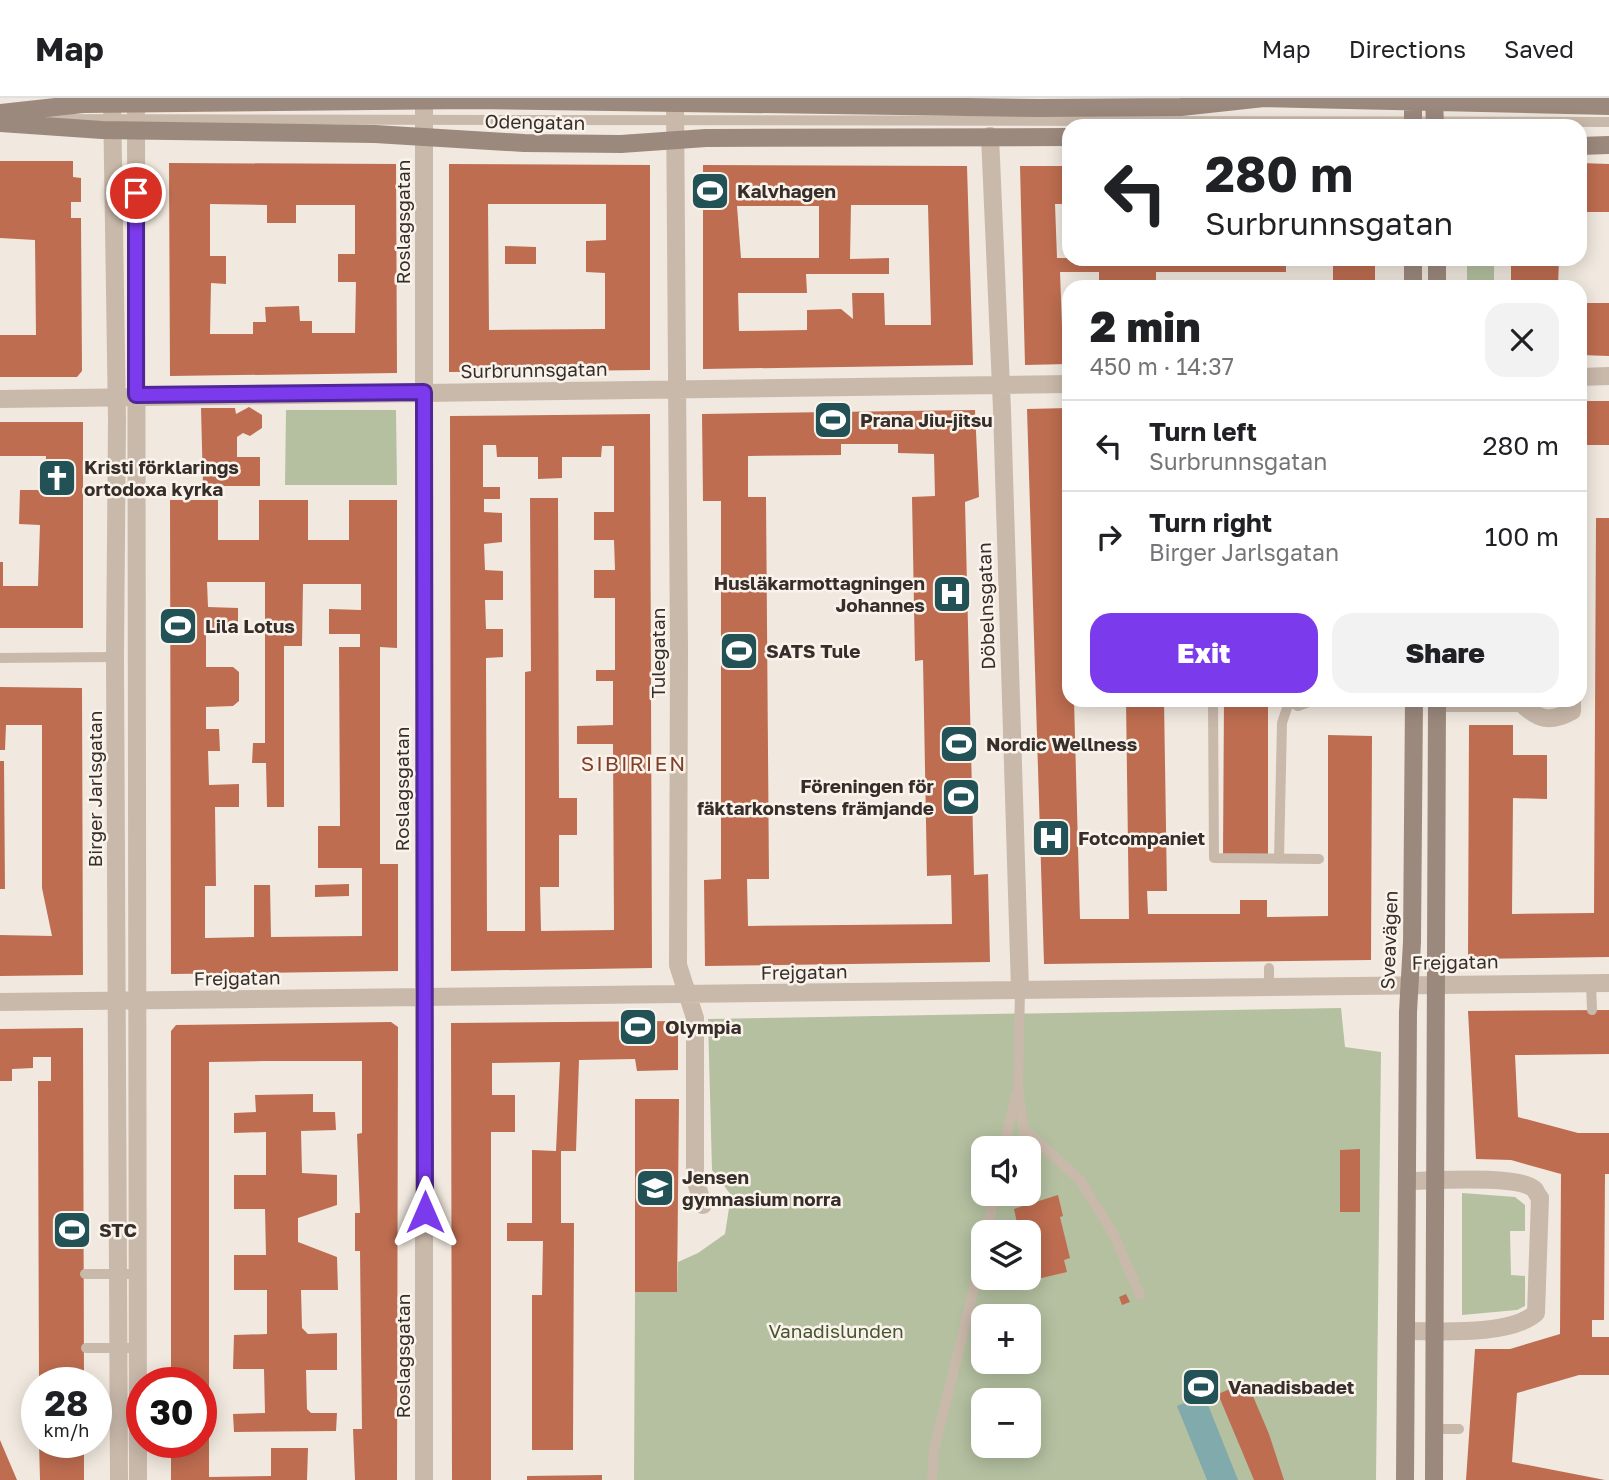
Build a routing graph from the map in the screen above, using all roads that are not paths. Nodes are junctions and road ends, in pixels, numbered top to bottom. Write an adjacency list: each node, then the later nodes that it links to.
1 (992, 102): 2 (main road, Odengatan); 5 (main road, Odengatan)
2 (1181, 102): 6 (main road, Odengatan)
3 (424, 106): 5 (main road, Odengatan); 9 (main road, Odengatan); 17 (street, Roslagsgatan)
4 (1609, 106): 10 (main road, Odengatan)
5 (675, 108): 6 (lane, Odengatan); 18 (street, Tulegatan)
6 (1413, 112): 10 (main road, Odengatan)
7 (0, 113): 8 (main road, Odengatan)
8 (112, 113): 9 (main road, Odengatan); 9 (main road, Odengatan); 12 (main road, Odengatan); 28 (street, Birger Jarlsgatan)
9 (136, 113): 17 (main road, Odengatan); 27 (street, Birger Jarlsgatan)
10 (1435, 113): 11 (lane, Odengatan)
11 (1551, 119)
12 (0, 121)
13 (1587, 121): 14 (lane, Odengatan)
14 (1609, 122)
15 (990, 136): 16 (main road, Odengatan); 18 (main road, Odengatan); 24 (street, Döbelnsgatan)
16 (1062, 137)
17 (424, 138): 18 (main road, Odengatan); 26 (street, Roslagsgatan)
18 (675, 141): 25 (street, Tulegatan)
19 (1609, 145): 20 (main road)
20 (1587, 146)
21 (1609, 376): 22 (street)
22 (1587, 377)
23 (1062, 384): 24 (street, Surbrunnsgatan)
24 (1001, 385): 25 (street, Surbrunnsgatan); 43 (street, Döbelnsgatan)
25 (677, 389): 26 (street, Surbrunnsgatan); 44 (street, Tulegatan)
26 (424, 392): 27 (street, Surbrunnsgatan); 45 (street, Roslagsgatan)
27 (136, 395): 28 (street, Surbrunnsgatan); 46 (street, Birger Jarlsgatan)
28 (117, 396): 29 (street, Surbrunnsgatan); 30 (street, Birger Jarlsgatan)
29 (0, 398)
30 (115, 657): 31 (lane); 46 (street, Birger Jarlsgatan)
31 (0, 659)
32 (1213, 707): 38 (lane)
33 (1286, 707): 38 (lane)
34 (1414, 707): 41 (main road, Sveavägen)
35 (1437, 707): 42 (main road)
36 (1525, 707): 37 (street)
37 (1572, 707)
38 (1279, 859): 39 (lane)
39 (1319, 859)
40 (1600, 983): 42 (street, Frejgatan); 48 (lane)
41 (1409, 984): 42 (street, Frejgatan); 43 (street, Frejgatan); 53 (main road, Sveavägen)
42 (1438, 984): 54 (main road)
43 (1020, 990): 44 (street, Frejgatan); 49 (lane)
44 (687, 993): 45 (street, Frejgatan); 55 (street, Tulegatan)
45 (423, 997): 46 (street, Frejgatan); 68 (street, Roslagsgatan)
46 (127, 1000): 47 (street, Frejgatan); 57 (street, Birger Jarlsgatan)
47 (0, 1002)
48 (1592, 1010)
49 (1018, 1087): 50 (lane); 51 (lane)
50 (1024, 1129): 52 (lane); 59 (lane)
51 (1007, 1136)
52 (1025, 1136)
53 (1407, 1181): 54 (street); 60 (main road, Sveavägen)
54 (1436, 1181): 61 (main road); 61 (street)
55 (703, 1205)
56 (85, 1274): 57 (lane)
57 (127, 1274): 63 (street, Birger Jarlsgatan)
58 (974, 1290): 69 (lane)
59 (1140, 1295)
60 (1406, 1331): 61 (street); 70 (main road, Sveavägen)
61 (1434, 1331): 64 (main road)
62 (86, 1348): 63 (lane)
63 (128, 1348): 66 (street, Birger Jarlsgatan); 67 (street, Birger Jarlsgatan)
64 (1434, 1429): 65 (lane); 71 (main road)
65 (1459, 1429)
66 (120, 1480)
67 (138, 1480)
68 (424, 1480)
69 (932, 1480)
70 (1405, 1480)
71 (1434, 1480)

